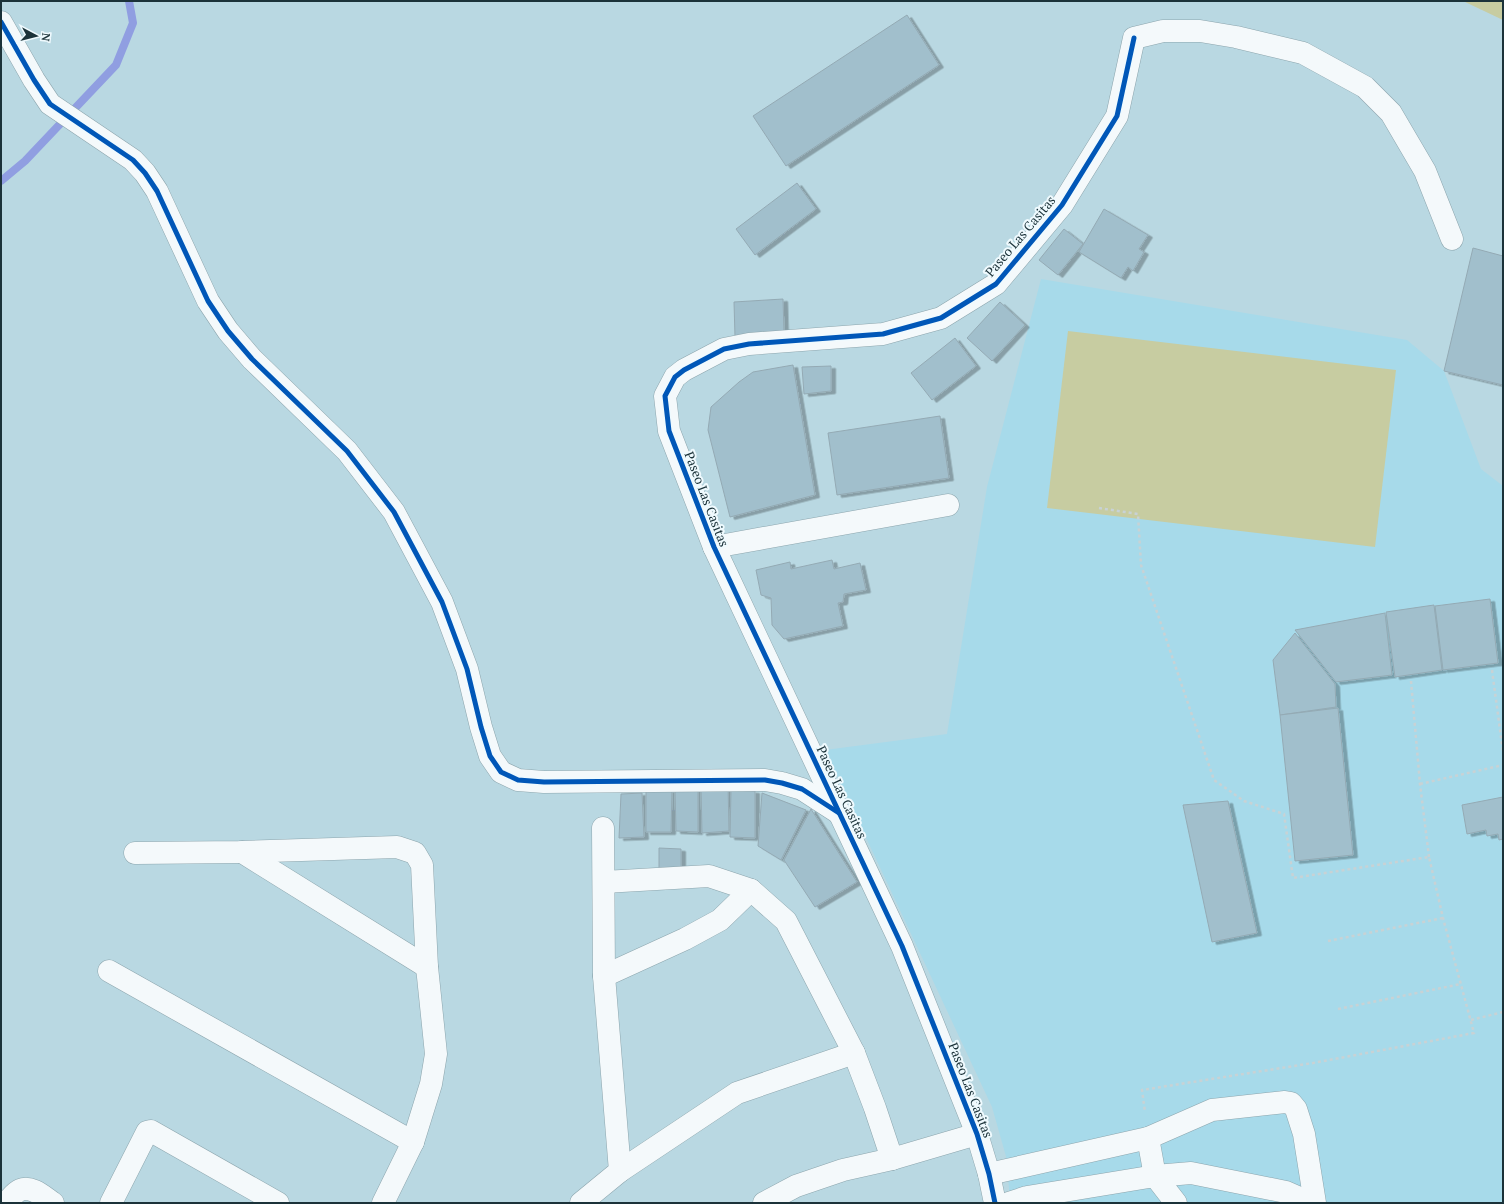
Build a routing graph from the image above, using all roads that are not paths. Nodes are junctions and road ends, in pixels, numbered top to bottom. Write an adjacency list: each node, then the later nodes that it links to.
1 (1, 22): 5 (street)
2 (1452, 239): 4 (street, Paseo Las Casitas)
3 (948, 505): 4 (street)
4 (714, 547): 5 (street, Paseo Las Casitas)
5 (839, 813): 15 (street, Paseo Las Casitas)
6 (603, 828): 9 (street)
7 (242, 852): 8 (street); 11 (street); 11 (street)
8 (135, 853)
9 (604, 882): 10 (street); 13 (street)
10 (751, 890): 13 (street); 14 (street)
11 (427, 967): 17 (street)
12 (109, 971): 17 (street)
13 (604, 976): 19 (street)
14 (854, 1053): 18 (street); 19 (street)
15 (977, 1134): 18 (street); 20 (street, Paseo Las Casitas)
16 (1148, 1138): 20 (street); 21 (street); 33 (street)
17 (413, 1142): 26 (street)
18 (892, 1159): 28 (street)
19 (620, 1170): 27 (street)
20 (989, 1174): 29 (street, Paseo Las Casitas)
21 (1155, 1176): 30 (street); 31 (street); 32 (street)
22 (6, 1203): 23 (street)
23 (53, 1203)
24 (111, 1203): 25 (street)
25 (278, 1203)
26 (383, 1203)
27 (581, 1203)
28 (764, 1203)
29 (995, 1203)
30 (1009, 1203)
31 (1176, 1203)
32 (1311, 1203)
33 (1315, 1203)

